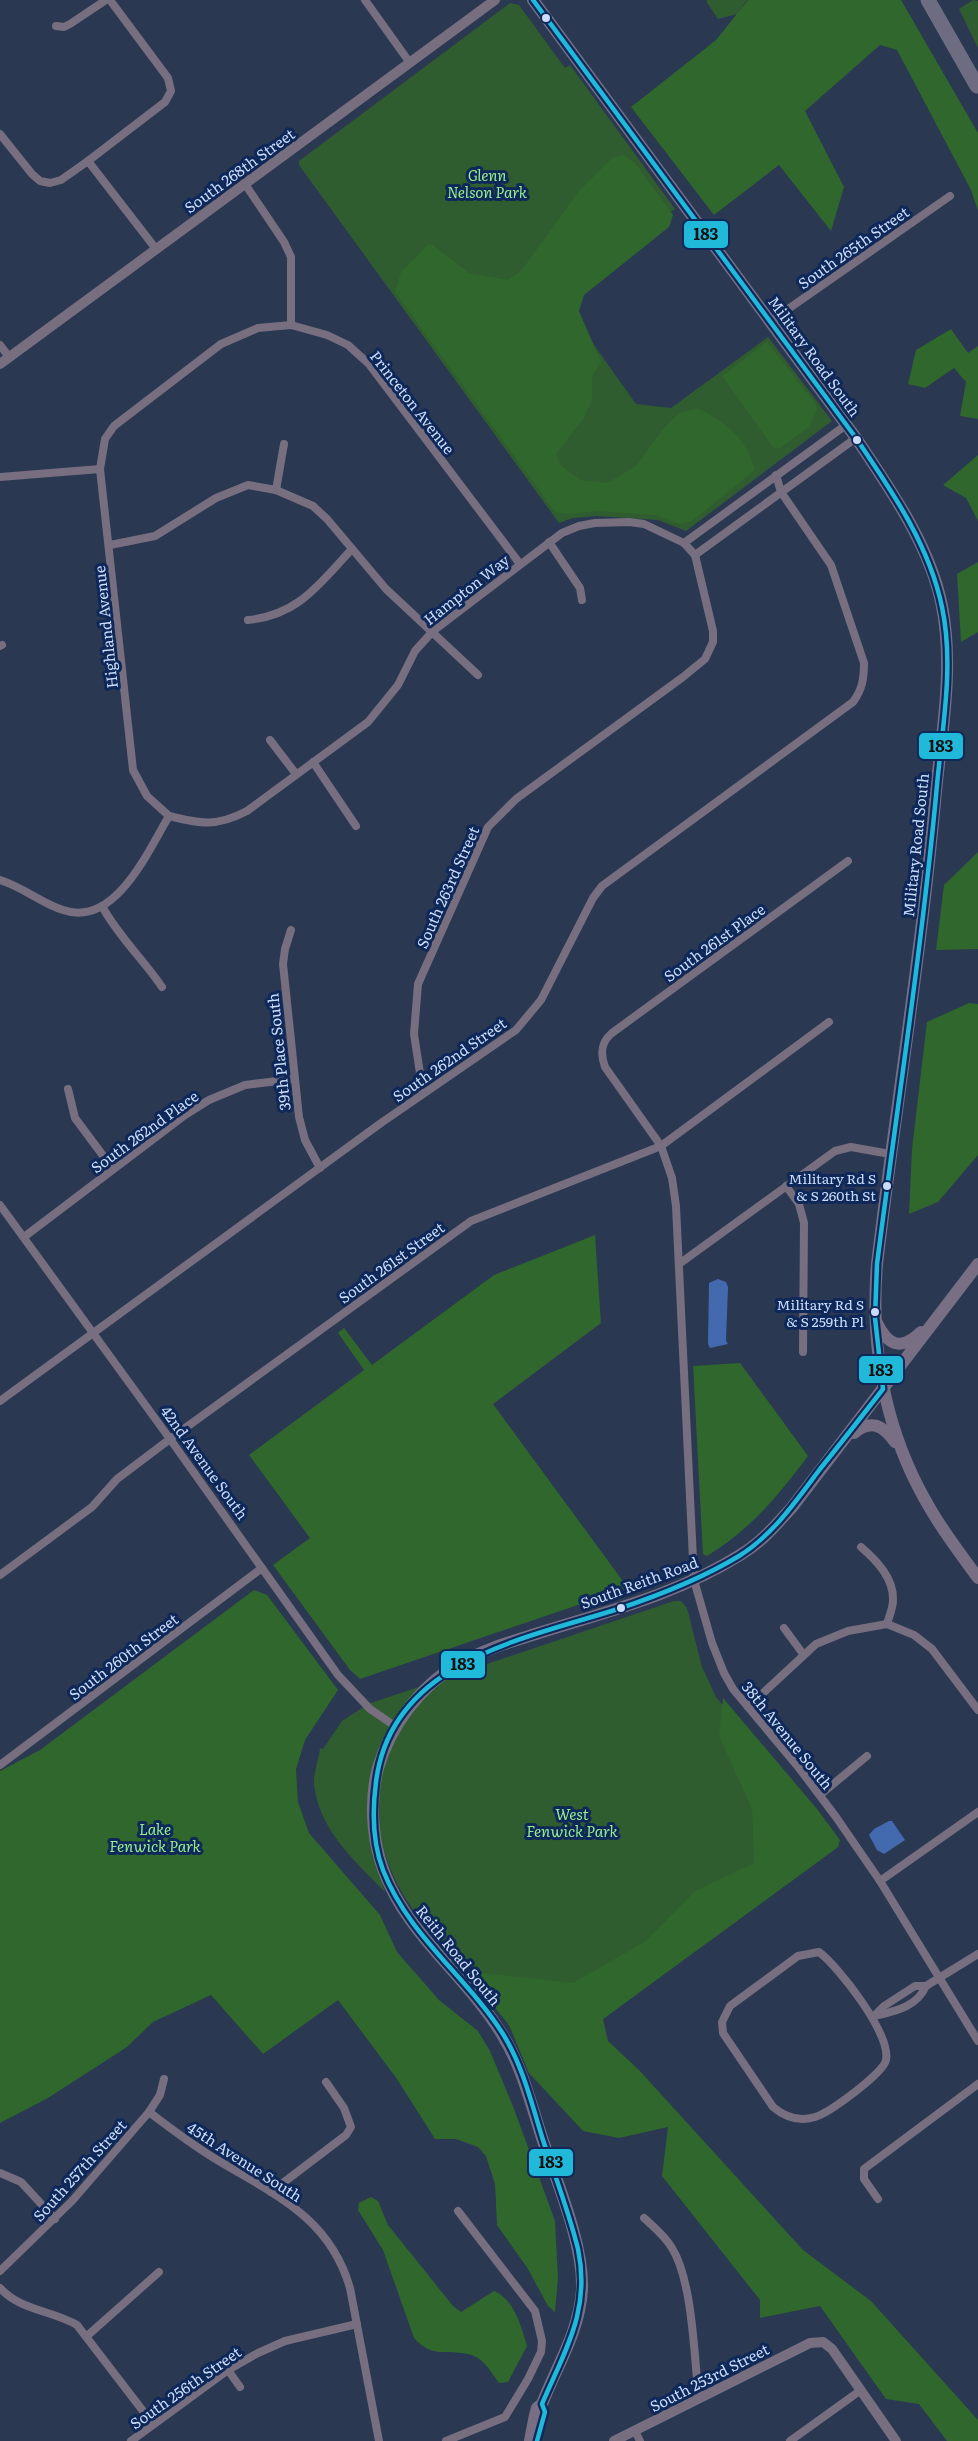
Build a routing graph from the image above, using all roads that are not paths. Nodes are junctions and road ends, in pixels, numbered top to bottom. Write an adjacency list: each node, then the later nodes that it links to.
1 (108, 0): 7 (street); 11 (street)
2 (365, 0): 8 (street)
3 (495, 0): 8 (street, South 268th Street)
4 (532, 0): 15 (main road, Military Road South)
5 (928, 0): 9 (highway)
6 (935, 0): 9 (highway)
7 (56, 26)
8 (410, 63): 12 (street, South 268th Street)
9 (978, 86)
10 (0, 134): 11 (street)
11 (88, 161): 14 (street)
12 (245, 184): 14 (street, South 268th Street); 16 (street)
13 (950, 196): 15 (street, South 265th Street)
14 (156, 249): 18 (street, South 268th Street)
15 (771, 321): 19 (main road, Military Road South)
16 (291, 325): 22 (street, Highland Avenue); 32 (street, Princeton Avenue)
17 (0, 345): 18 (street)
18 (5, 361)
19 (846, 425): 20 (main road, Military Road South); 23 (street)
20 (856, 438): 26 (street); 53 (main road, Military Road South)
21 (284, 444): 25 (street)
22 (100, 469): 24 (street); 29 (street, Highland Avenue)
23 (776, 475): 26 (street); 28 (street)
24 (0, 477)
25 (276, 490): 29 (street); 30 (street)
26 (781, 492): 31 (street); 51 (street, South 262nd Street)
27 (549, 542): 28 (street, Hampton Way); 32 (street, Hampton Way); 33 (street)
28 (684, 543): 31 (street, Hampton Way)
29 (110, 545): 40 (street, Highland Avenue)
30 (352, 549): 34 (street); 35 (street)
31 (695, 555): 51 (street, South 263rd Street)
32 (520, 564): 35 (street, Hampton Way)
33 (582, 600)
34 (248, 620)
35 (433, 631): 36 (street); 38 (street, Hampton Way)
36 (478, 675)
37 (270, 740): 39 (street)
38 (313, 762): 39 (street, Hampton Way); 41 (street)
39 (296, 774): 40 (street, Hampton Way)
40 (169, 816): 44 (street)
41 (356, 826)
42 (848, 861): 48 (street, South 261st Place)
43 (0, 880): 44 (street)
44 (102, 906): 46 (street)
45 (291, 930): 49 (street, 39th Place South)
46 (162, 987)
47 (829, 1022): 52 (street, South 261st Street)
48 (601, 1050): 52 (street, 38th Avenue South)
49 (294, 1079): 54 (street, 39th Place South); 55 (street, South 262nd Place)
50 (68, 1089): 55 (street)
51 (423, 1093): 54 (street, South 262nd Street)
52 (661, 1146): 59 (street, 38th Avenue South); 67 (street, South 261st Street)
53 (890, 1154): 56 (street); 62 (main road, Military Road South)
54 (320, 1168): 63 (street, South 262nd Street)
55 (113, 1169): 58 (street, South 262nd Place)
56 (786, 1186): 59 (street); 64 (street)
57 (0, 1205): 58 (street, 42nd Avenue South)
58 (24, 1237): 63 (street, 42nd Avenue South)
59 (679, 1264): 74 (street, 38th Avenue South)
60 (978, 1264): 61 (main road)
61 (943, 1310): 62 (main road); 65 (main road, South Reith Road)
62 (875, 1318): 65 (main road, Military Road South)
63 (93, 1334): 66 (street, South 262nd Street); 67 (street, 42nd Avenue South)
64 (803, 1352)
65 (883, 1389): 68 (main road, South Reith Road); 69 (main road, Military Road South)
66 (0, 1401)
67 (170, 1439): 71 (street, 42nd Avenue South); 72 (street, South 261st Street)
68 (841, 1443): 69 (main road); 74 (main road, South Reith Road)
69 (903, 1454): 73 (main road, Military Road South)
70 (861, 1547): 75 (street)
71 (262, 1568): 80 (street, 42nd Avenue South); 82 (street, South 260th Street)
72 (0, 1575)
73 (978, 1578)
74 (694, 1580): 78 (street, 38th Avenue South); 80 (main road, South Reith Road)
75 (887, 1624): 77 (street); 79 (street)
76 (784, 1628): 77 (street)
77 (803, 1654): 78 (street)
78 (748, 1707): 83 (street, 38th Avenue South)
79 (978, 1710)
80 (394, 1726): 110 (main road, Reith Road South)
81 (867, 1756): 83 (street)
82 (0, 1765)
83 (820, 1795): 85 (street, 38th Avenue South)
84 (978, 1812): 85 (street)
85 (880, 1881): 87 (street, 38th Avenue South)
86 (978, 1954): 87 (street)
87 (941, 1978): 88 (street); 90 (street, 38th Avenue South)
88 (926, 1986): 89 (street); 89 (street)
89 (873, 2017): 89 (street)
90 (978, 2041)
91 (164, 2079): 94 (street, South 257th Street)
92 (326, 2082): 96 (street)
93 (978, 2084): 97 (street)
94 (149, 2112): 96 (street, 45th Avenue South); 100 (street, South 257th Street)
95 (0, 2173): 100 (street)
96 (271, 2192): 104 (street, 45th Avenue South)
97 (878, 2199)
98 (458, 2211): 115 (street)
99 (644, 2218): 109 (street)
100 (55, 2219): 101 (street, South 257th Street)
101 (0, 2271)
102 (159, 2272): 105 (street)
103 (0, 2288): 105 (street)
104 (357, 2324): 106 (street, South 256th Street); 114 (street, 45th Avenue South)
105 (87, 2336): 111 (street)
106 (228, 2370): 107 (street); 111 (street, South 256th Street)
107 (240, 2387)
108 (861, 2390): 109 (street, South 253rd Street); 119 (street); 120 (street)
109 (699, 2399): 112 (street, South 253rd Street)
110 (542, 2404): 116 (main road, Reith Road South); 117 (main road, Reith Road South)
111 (153, 2424): 113 (street, South 256th Street)
112 (638, 2436): 118 (street, South 253rd Street)
113 (131, 2441)
114 (379, 2441)
115 (446, 2441)
116 (530, 2441)
117 (537, 2441)
118 (614, 2441)
119 (790, 2441)
120 (896, 2441)

